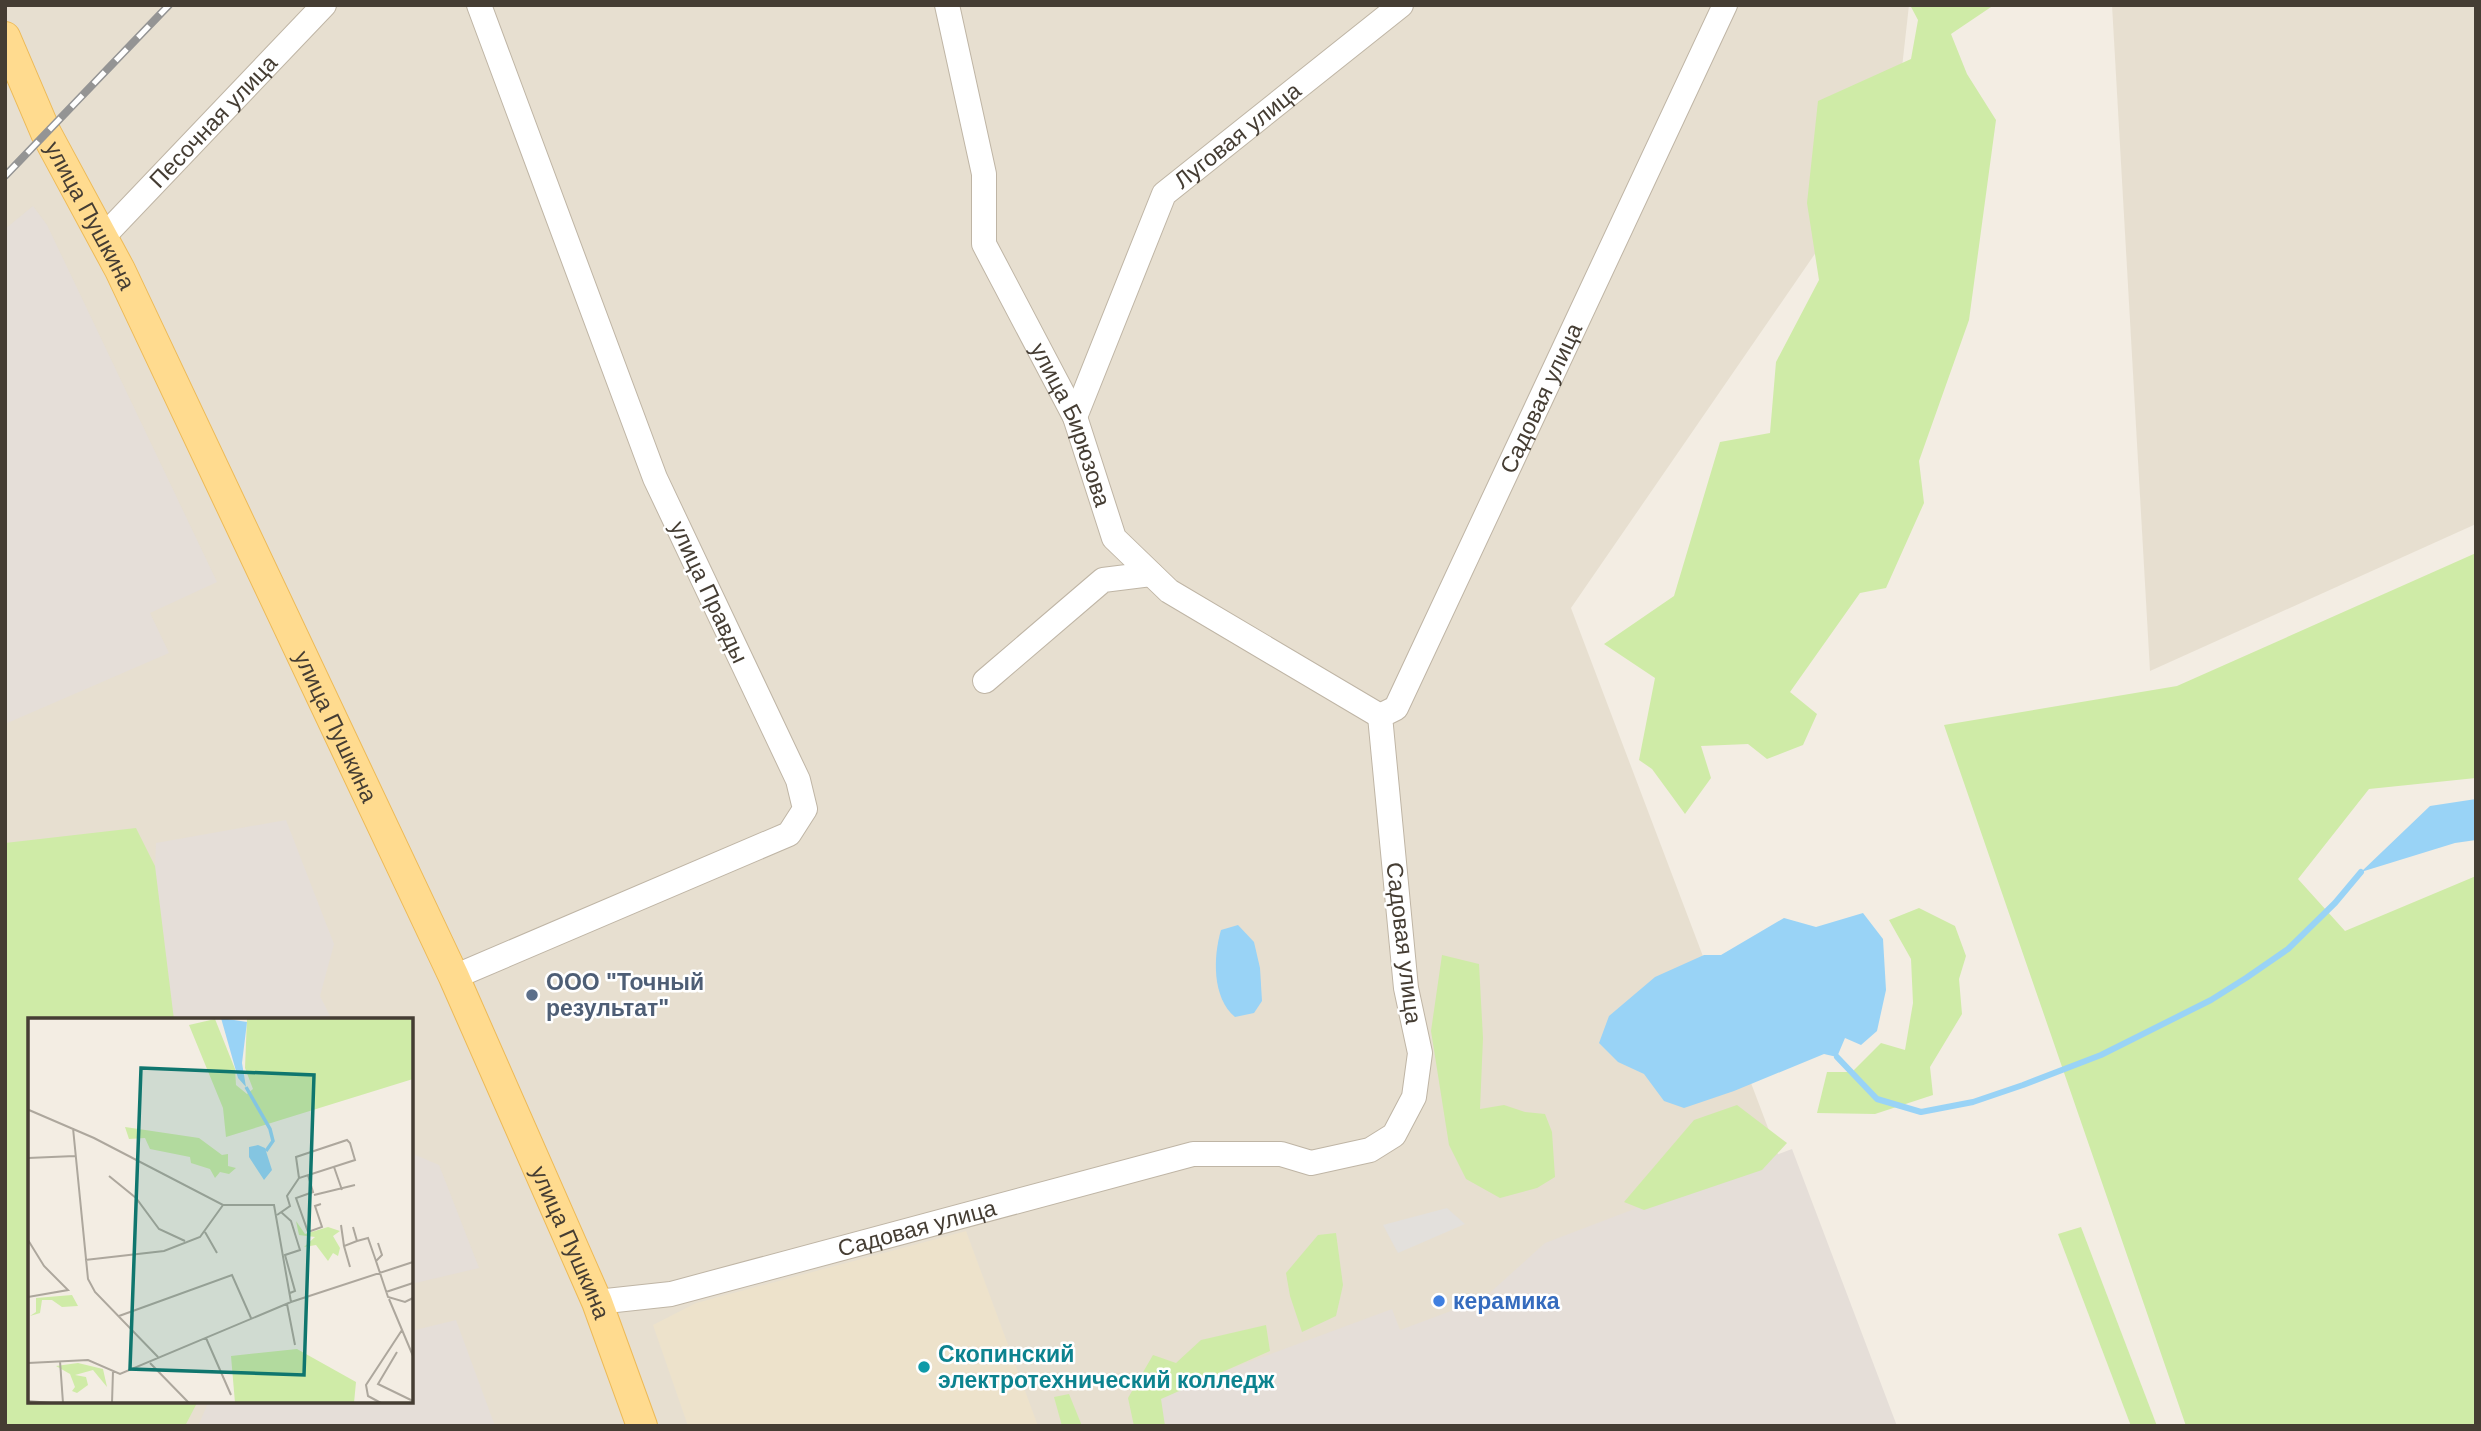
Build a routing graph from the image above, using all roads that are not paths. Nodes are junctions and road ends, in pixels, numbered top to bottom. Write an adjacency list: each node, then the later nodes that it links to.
1 (324, 5): 7 (street, Песочная улица)
2 (479, 5): 12 (street, улица Правды)
3 (947, 5): 8 (street, улица Бирюзова)
4 (1401, 5): 8 (street, Луговая улица)
5 (1725, 5): 11 (street, Садовая улица)
6 (5, 37): 7 (main road, улица Пушкина)
7 (102, 238): 12 (main road, улица Пушкина)
8 (1075, 417): 9 (street, улица Бирюзова)
9 (1151, 574): 10 (street); 11 (street, улица Бирюзова)
10 (985, 681)
11 (1380, 716): 13 (street, Садовая улица)
12 (454, 977): 13 (main road, улица Пушкина)
13 (597, 1302): 14 (main road, улица Пушкина)
14 (642, 1426)

